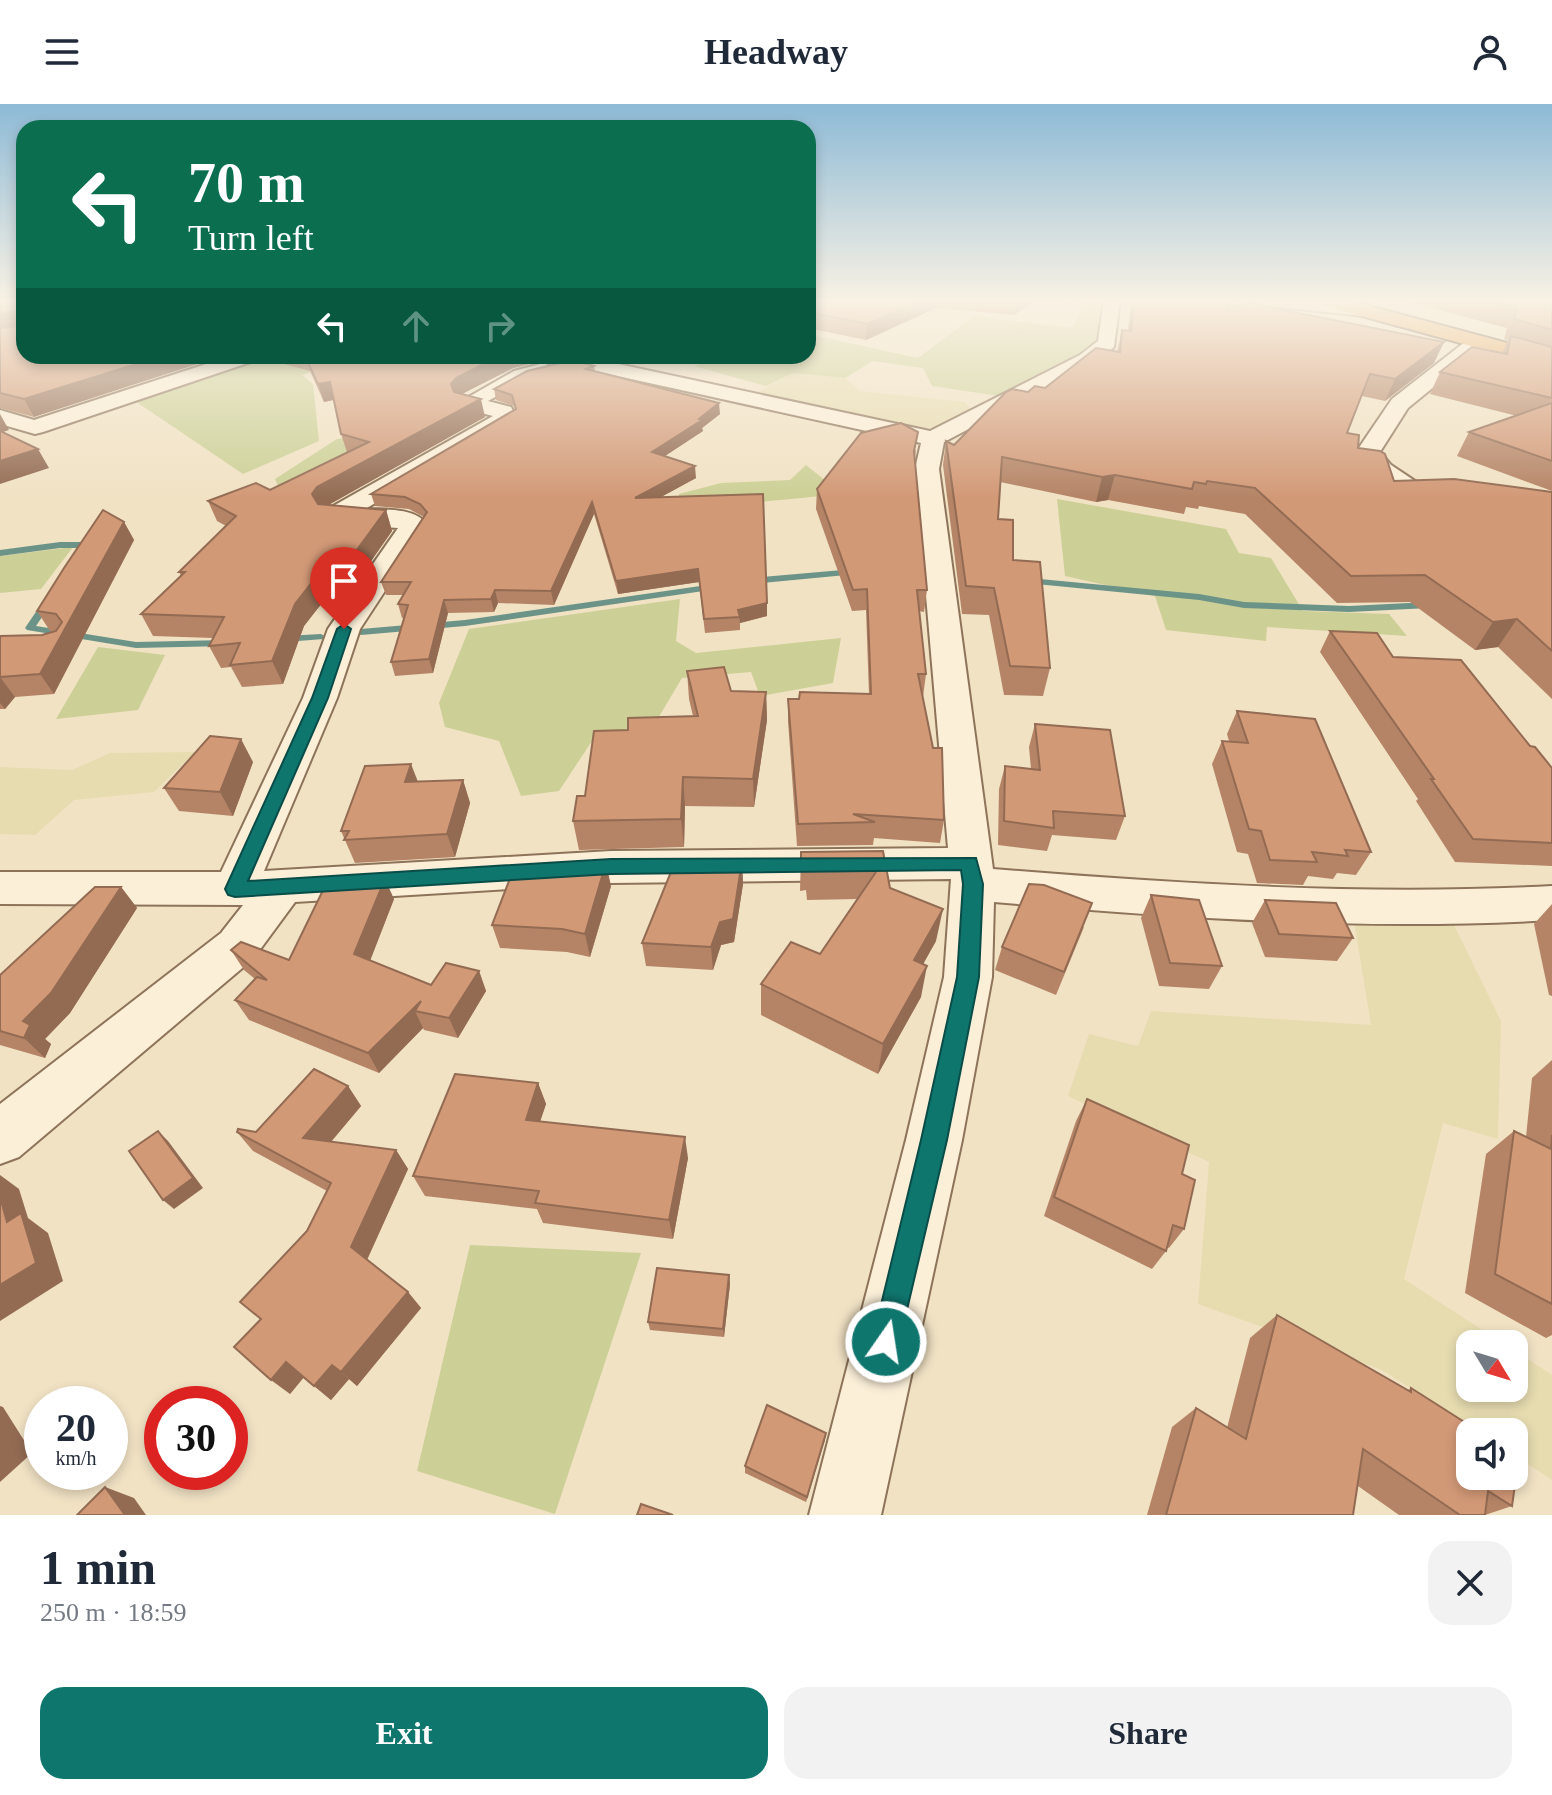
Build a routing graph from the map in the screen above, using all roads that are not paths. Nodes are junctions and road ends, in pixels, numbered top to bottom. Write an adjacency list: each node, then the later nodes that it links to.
1 (220, 366): 6 (street)
2 (545, 366): 12 (street)
3 (601, 366): 7 (street)
4 (1074, 366): 7 (street)
5 (1447, 366): 8 (street)
6 (0, 417)
7 (933, 439): 9 (street)
8 (1552, 510)
9 (971, 873): 10 (street); 13 (street); 15 (street)
10 (282, 887): 12 (street); 14 (street)
11 (0, 888): 12 (street)
12 (235, 889)
13 (1552, 903)
14 (0, 1138)
15 (845, 1515)

